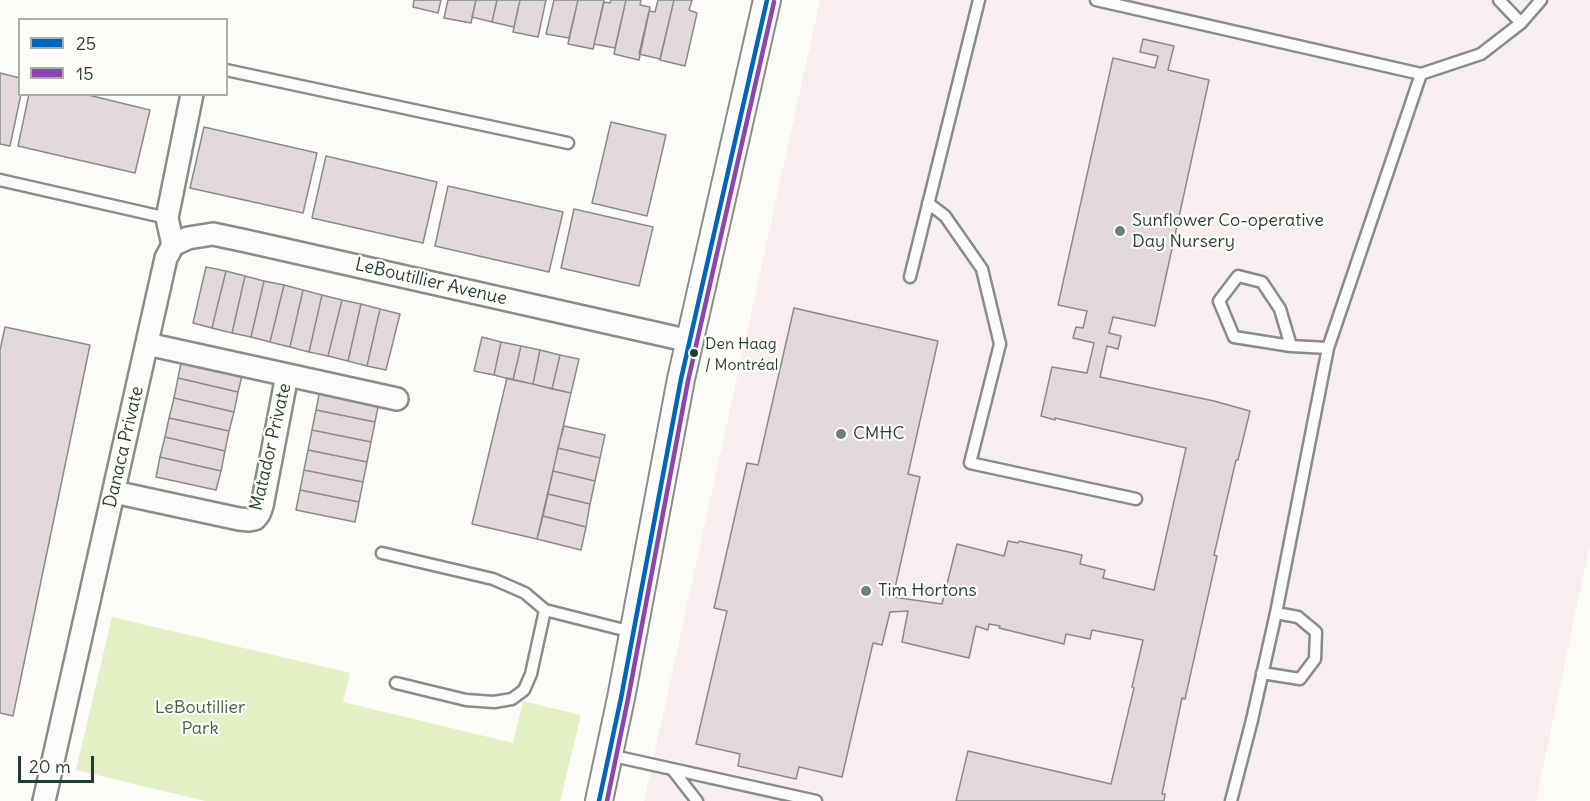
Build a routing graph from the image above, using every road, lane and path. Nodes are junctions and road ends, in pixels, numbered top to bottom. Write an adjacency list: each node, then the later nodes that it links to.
1 (767, 0): 16 (street)
2 (979, 0): 12 (lane)
3 (1096, 0): 8 (lane)
4 (1499, 0): 6 (lane)
5 (1541, 0): 6 (lane)
6 (1521, 23): 8 (lane)
7 (228, 70): 10 (lane)
8 (1421, 74): 19 (lane)
9 (192, 96): 13 (street)
10 (568, 143)
11 (0, 180): 13 (lane)
12 (928, 203): 15 (lane); 23 (lane)
13 (167, 218): 14 (street)
14 (174, 245): 16 (street, LeBoutillier Avenue); 17 (street, Danaca Private)
15 (909, 277)
16 (690, 341): 27 (street)
17 (147, 344): 20 (street, Matador Private); 22 (street, Danaca Private)
18 (1291, 346): 18 (lane); 19 (lane)
19 (1328, 348): 26 (lane)
20 (287, 375): 21 (street, Matador Private); 22 (street, Matador Private)
21 (398, 399)
22 (114, 492): 32 (street, Danaca Private)
23 (1136, 499)
24 (382, 553): 25 (lane)
25 (545, 610): 27 (lane); 29 (lane)
26 (1276, 613): 28 (lane); 28 (lane)
27 (632, 632): 30 (street)
28 (1262, 673): 36 (lane)
29 (396, 683)
30 (609, 755): 31 (lane); 33 (street)
31 (672, 769): 34 (lane); 35 (lane)
32 (44, 801)
33 (599, 801)
34 (697, 801)
35 (816, 801)
36 (1232, 801)

